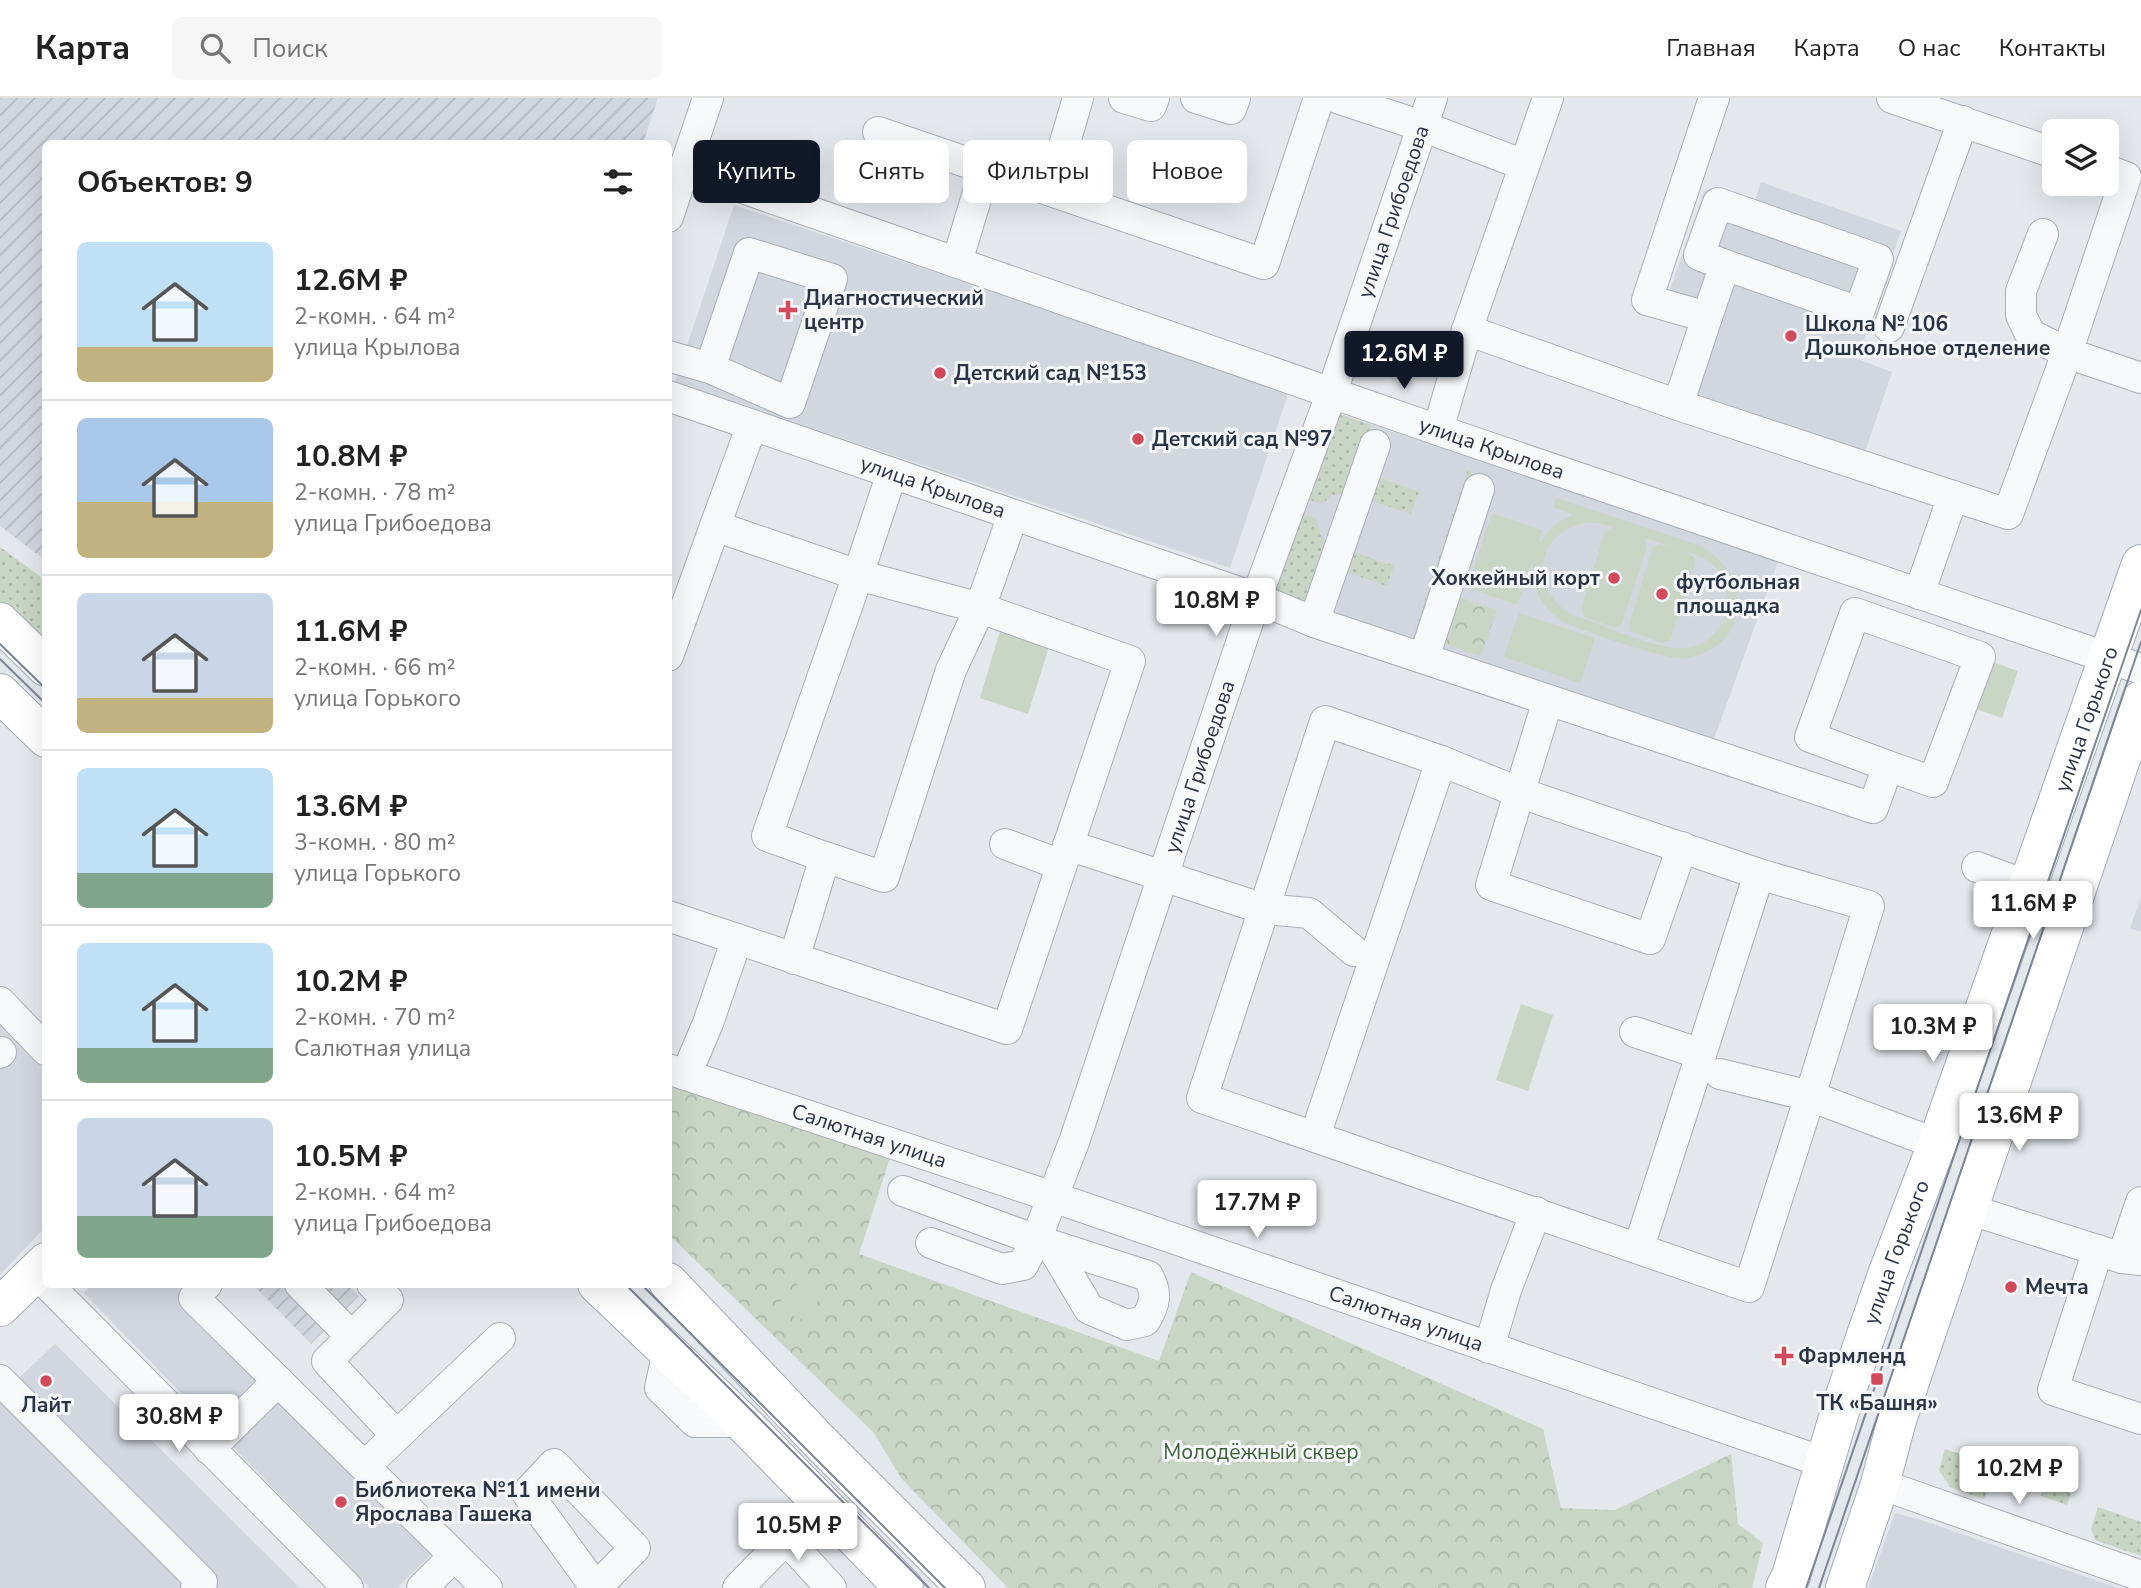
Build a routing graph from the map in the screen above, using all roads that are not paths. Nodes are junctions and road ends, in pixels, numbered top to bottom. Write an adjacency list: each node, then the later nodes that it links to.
1 (708, 98): 20 (street)
2 (1077, 98): 16 (street)
3 (1125, 98): 4 (street)
4 (1154, 98)
5 (1196, 98): 6 (street)
6 (1235, 98)
7 (1319, 98): 23 (street)
8 (1338, 98): 14 (street)
9 (1432, 98): 14 (street, улица Грибоедова)
10 (1548, 98): 19 (street)
11 (1714, 98): 28 (street)
12 (1892, 98): 13 (street)
13 (1963, 121): 17 (street); 29 (street)
14 (1422, 126): 19 (street); 35 (street, улица Грибоедова)
15 (878, 132): 18 (street)
16 (1065, 140)
17 (2042, 149)
18 (963, 161)
19 (1524, 165): 30 (street)
20 (685, 168): 24 (street); 26 (street, улица Крылова)
21 (2119, 174): 31 (street)
22 (975, 203): 26 (street)
23 (1088, 203)
24 (672, 205)
25 (2043, 234): 31 (street)
26 (957, 262): 35 (street, улица Крылова)
27 (1725, 265): 27 (street); 28 (street)
28 (1707, 317): 37 (street)
29 (1889, 327)
30 (1466, 331): 37 (street); 39 (street)
31 (2067, 353): 34 (street); 43 (street)
32 (672, 357): 33 (street)
33 (710, 368): 33 (street)
34 (2141, 377)
35 (1332, 392): 39 (street, улица Крылова); 49 (street, улица Грибоедова)
36 (672, 397): 38 (street, улица Крылова)
37 (1678, 405): 43 (street)
38 (752, 425): 41 (street, улица Крылова); 45 (street)
39 (1437, 430): 48 (street, улица Крылова)
40 (1375, 445): 52 (street)
41 (892, 473): 44 (street, улица Крылова); 47 (street)
42 (1479, 489): 54 (street)
43 (1953, 496): 48 (street)
44 (1013, 515): 49 (street, улица Крылова); 50 (street)
45 (715, 526): 47 (street); 53 (street)
46 (2141, 564): 56 (main road, улица Горького)
47 (858, 575): 50 (street); 67 (street)
48 (1919, 594): 56 (street, улица Крылова)
49 (1256, 598): 52 (street, улица Крылова); 70 (street, улица Грибоедова)
50 (981, 608): 66 (street); 67 (street)
51 (0, 622): 55 (main road)
52 (1314, 622): 54 (street, улица Крылова)
53 (672, 645)
54 (1424, 659): 58 (street, улица Крылова)
55 (42, 663)
56 (2125, 664): 71 (main road, улица Горького)
57 (0, 693): 60 (main road)
58 (1548, 700): 62 (street, улица Крылова); 63 (street)
59 (2141, 700): 74 (main road)
60 (42, 734)
61 (1441, 761): 63 (street); 72 (street); 84 (street)
62 (1888, 766): 62 (street)
63 (1518, 792): 65 (street); 65 (street)
64 (1005, 844): 66 (street)
65 (1682, 848): 69 (street)
66 (1065, 855): 70 (street); 77 (street)
67 (825, 857): 77 (street)
68 (1978, 867): 71 (street)
69 (1759, 874): 81 (street); 83 (street)
70 (1163, 876): 72 (street); 87 (street, улица Грибоедова)
71 (2024, 895): 74 (main road); 85 (main road, улица Горького)
72 (1264, 909): 76 (street); 84 (street)
73 (672, 917): 75 (street)
74 (2067, 922): 89 (main road)
75 (737, 939): 77 (street); 82 (street)
76 (1354, 951)
77 (794, 959)
78 (0, 1002): 80 (street)
79 (1635, 1032): 81 (street)
80 (42, 1046)
81 (1710, 1064): 83 (street); 93 (street)
82 (678, 1072): 87 (street, Салютная улица)
83 (1810, 1096): 85 (street); 93 (street)
84 (1315, 1136): 90 (street)
85 (1937, 1143): 111 (main road, улица Горького)
86 (903, 1191): 91 (street)
87 (1053, 1197): 91 (street, улица Грибоедова); 105 (street, Салютная улица)
88 (2141, 1202): 94 (street)
89 (1968, 1209): 94 (street); 113 (main road)
90 (1536, 1212): 93 (street); 105 (street)
91 (1044, 1242): 92 (street, улица Грибоедова)
92 (931, 1243)
93 (1639, 1248)
94 (2121, 1256): 108 (street)
95 (42, 1276): 102 (main road)
96 (672, 1286): 125 (main road)
97 (55, 1288): 110 (street)
98 (203, 1288): 107 (street)
99 (304, 1288): 103 (street)
100 (376, 1288): 103 (street)
101 (601, 1288): 114 (main road)
102 (0, 1307)
103 (351, 1336): 109 (street)
104 (500, 1338): 109 (street)
105 (1489, 1348): 111 (street, Салютная улица)
106 (0, 1380): 118 (street)
107 (278, 1381): 110 (street); 112 (street)
108 (2141, 1419)
109 (396, 1435): 112 (street)
110 (209, 1449): 119 (street)
111 (1826, 1463): 113 (main road, Салютная улица); 126 (main road, улица Горького)
112 (365, 1466): 116 (street)
113 (1880, 1484): 117 (street, Салютная улица); 127 (main road)
114 (822, 1502): 115 (street); 124 (main road)
115 (786, 1539): 122 (street); 123 (street)
116 (454, 1556): 120 (street); 121 (street)
117 (2141, 1576)
118 (202, 1586)
119 (348, 1588)
120 (422, 1588)
121 (487, 1588)
122 (738, 1588)
123 (831, 1588)
124 (904, 1588)
125 (966, 1588)
126 (1785, 1588)
127 (1845, 1588)

